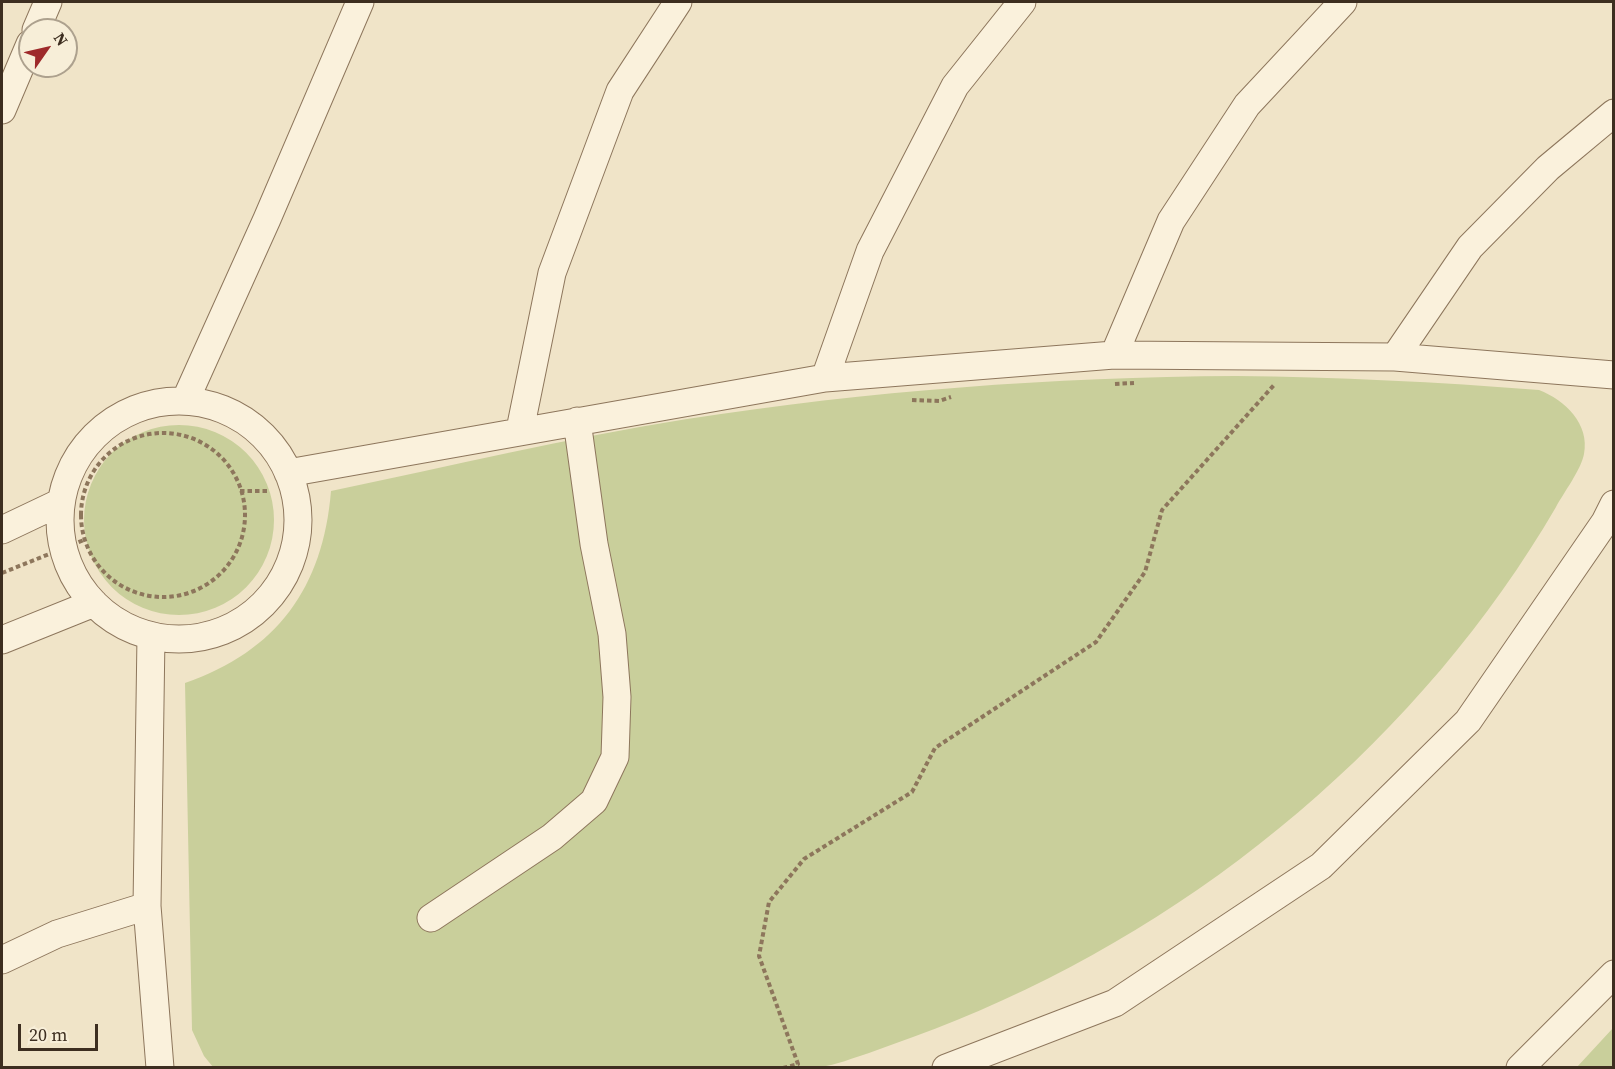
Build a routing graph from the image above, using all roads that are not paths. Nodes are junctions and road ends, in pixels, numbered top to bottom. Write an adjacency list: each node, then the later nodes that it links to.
1 (48, 2): 6 (street)
2 (360, 2): 14 (street)
3 (678, 2): 16 (street)
4 (1022, 2): 13 (street)
5 (1343, 2): 10 (street)
6 (41, 18)
7 (18, 72): 8 (street)
8 (2, 110)
9 (1614, 113): 11 (street)
10 (1113, 355): 11 (street); 13 (street)
11 (1395, 357): 12 (street)
12 (1614, 375)
13 (825, 378): 15 (street)
14 (185, 401): 17 (street); 18 (street)
15 (577, 421): 16 (street); 25 (street)
16 (520, 430): 17 (street)
17 (290, 482): 22 (street)
18 (61, 502): 20 (street); 21 (street)
19 (1611, 516): 29 (street)
20 (2, 530)
21 (94, 603): 22 (street); 23 (street)
22 (151, 636): 24 (street)
23 (2, 640)
24 (147, 906): 26 (street); 28 (street)
25 (430, 918)
26 (2, 960)
27 (1614, 974): 30 (street)
28 (160, 1068)
29 (946, 1068)
30 (1520, 1068)

